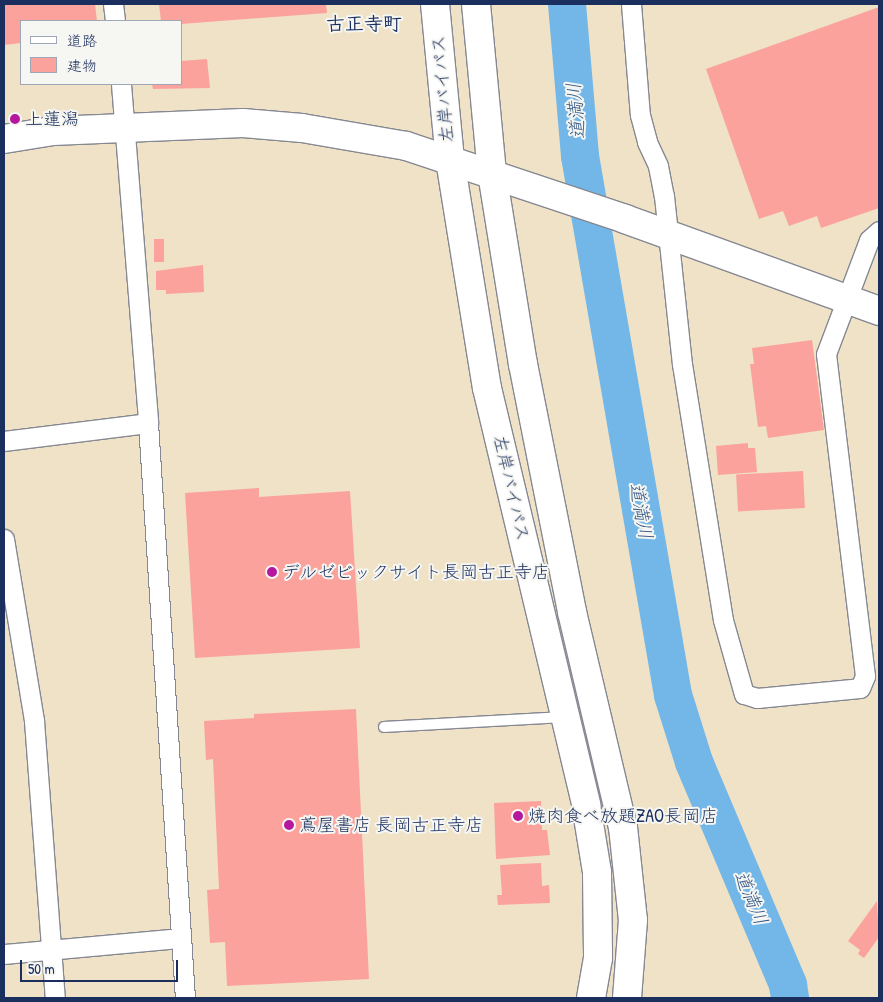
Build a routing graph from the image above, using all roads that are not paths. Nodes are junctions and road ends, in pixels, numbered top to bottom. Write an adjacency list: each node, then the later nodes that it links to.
1 (113, 4): 5 (street)
2 (435, 4): 9 (street, 左岸バイパス)
3 (476, 4): 10 (street, 左岸バイパス)
4 (631, 4): 12 (street)
5 (115, 20)
6 (121, 85): 7 (street)
7 (126, 127): 8 (street); 9 (street); 15 (street)
8 (4, 139)
9 (450, 160): 10 (street); 19 (street, 左岸バイパス)
10 (492, 174): 12 (street); 18 (street, 左岸バイパス)
11 (879, 231): 13 (street)
12 (666, 235): 13 (street); 13 (street)
13 (848, 300): 14 (street)
14 (879, 311)
15 (148, 423): 16 (street); 21 (street)
16 (4, 441)
17 (4, 539): 22 (street)
18 (572, 612): 19 (street); 27 (street, 左岸バイパス)
19 (565, 717): 20 (lane); 26 (street, 左岸バイパス)
20 (384, 727)
21 (180, 938): 22 (street); 25 (street)
22 (53, 948): 23 (street); 24 (street)
23 (4, 954)
24 (55, 998)
25 (184, 998)
26 (591, 998)
27 (627, 998)

